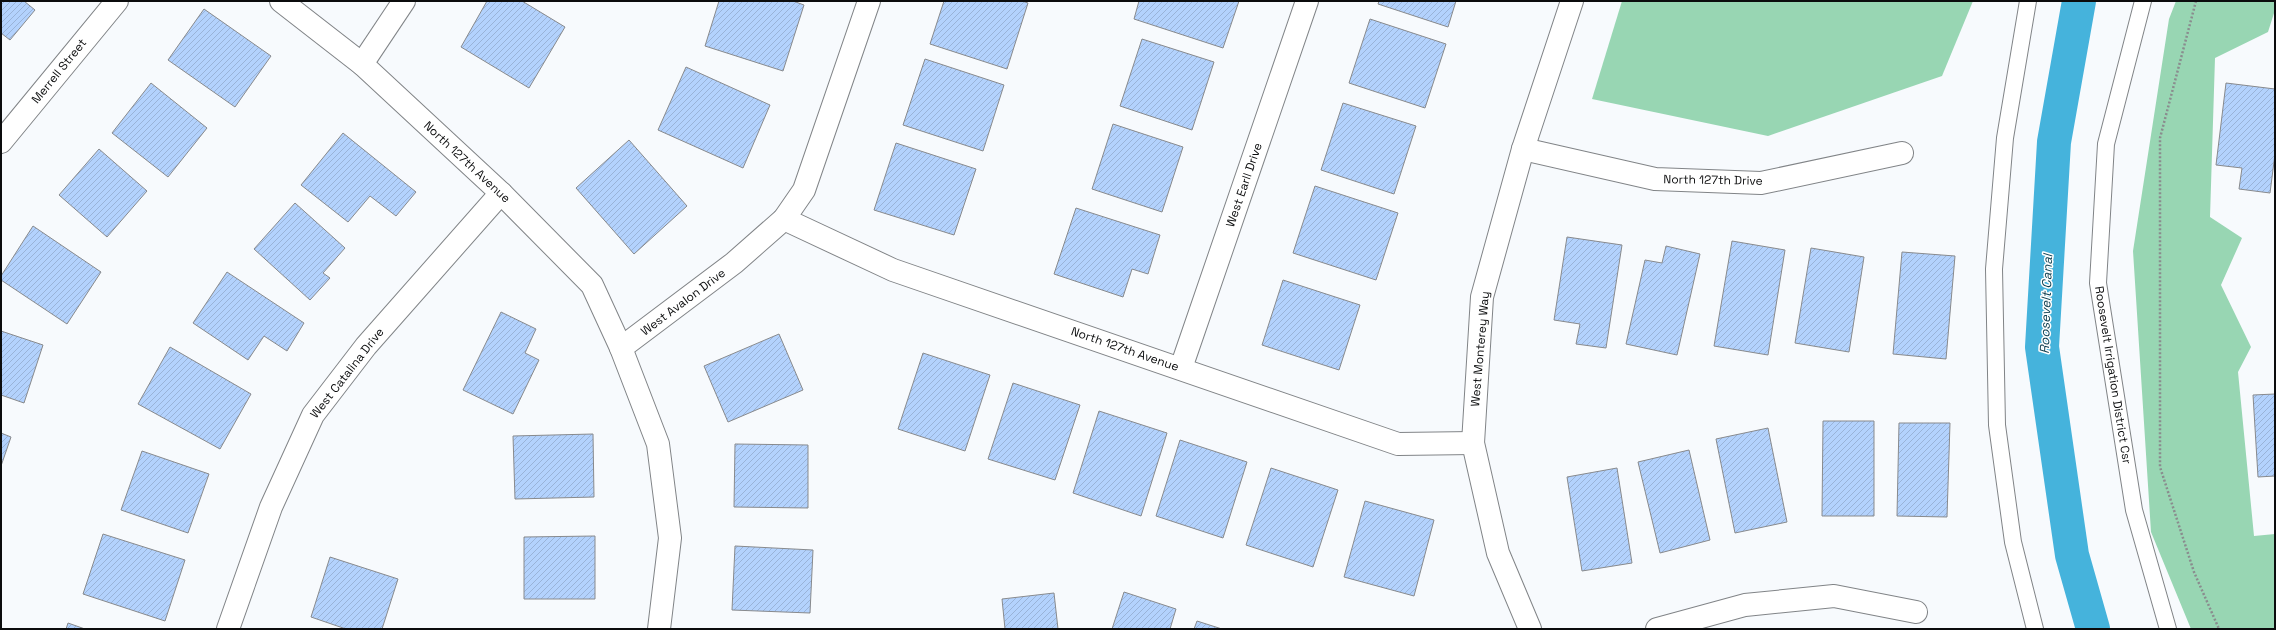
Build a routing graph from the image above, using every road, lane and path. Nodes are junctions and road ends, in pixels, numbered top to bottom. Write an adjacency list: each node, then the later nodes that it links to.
1 (117, 1): 11 (street, Merrell Street)
2 (281, 1): 10 (street, North 127th Avenue)
3 (404, 1): 10 (street)
4 (869, 1): 15 (street, West Avalon Drive)
5 (1306, 1): 17 (street, West Earll Drive)
6 (1572, 1): 12 (street, West Monterey Way)
7 (2028, 1): 24 (lane)
8 (2143, 1): 25 (lane, Roosevelt Irrigation District Csr)
9 (2196, 1): 26 (path)
10 (362, 64): 14 (street, North 127th Avenue)
11 (1, 142)
12 (1524, 149): 13 (street, North 127th Drive); 18 (street, West Monterey Way)
13 (1902, 153)
14 (501, 193): 16 (street, North 127th Avenue); 20 (street, West Catalina Drive)
15 (784, 219): 16 (street, West Avalon Drive); 17 (street, North 127th Avenue)
16 (621, 348): 21 (street)
17 (1181, 368): 18 (street, North 127th Avenue)
18 (1473, 443): 22 (street, West Monterey Way)
19 (1916, 612): 23 (street)
20 (228, 629)
21 (659, 629)
22 (1530, 629)
23 (1657, 629)
24 (2035, 629)
25 (2168, 629)
26 (2219, 629)

